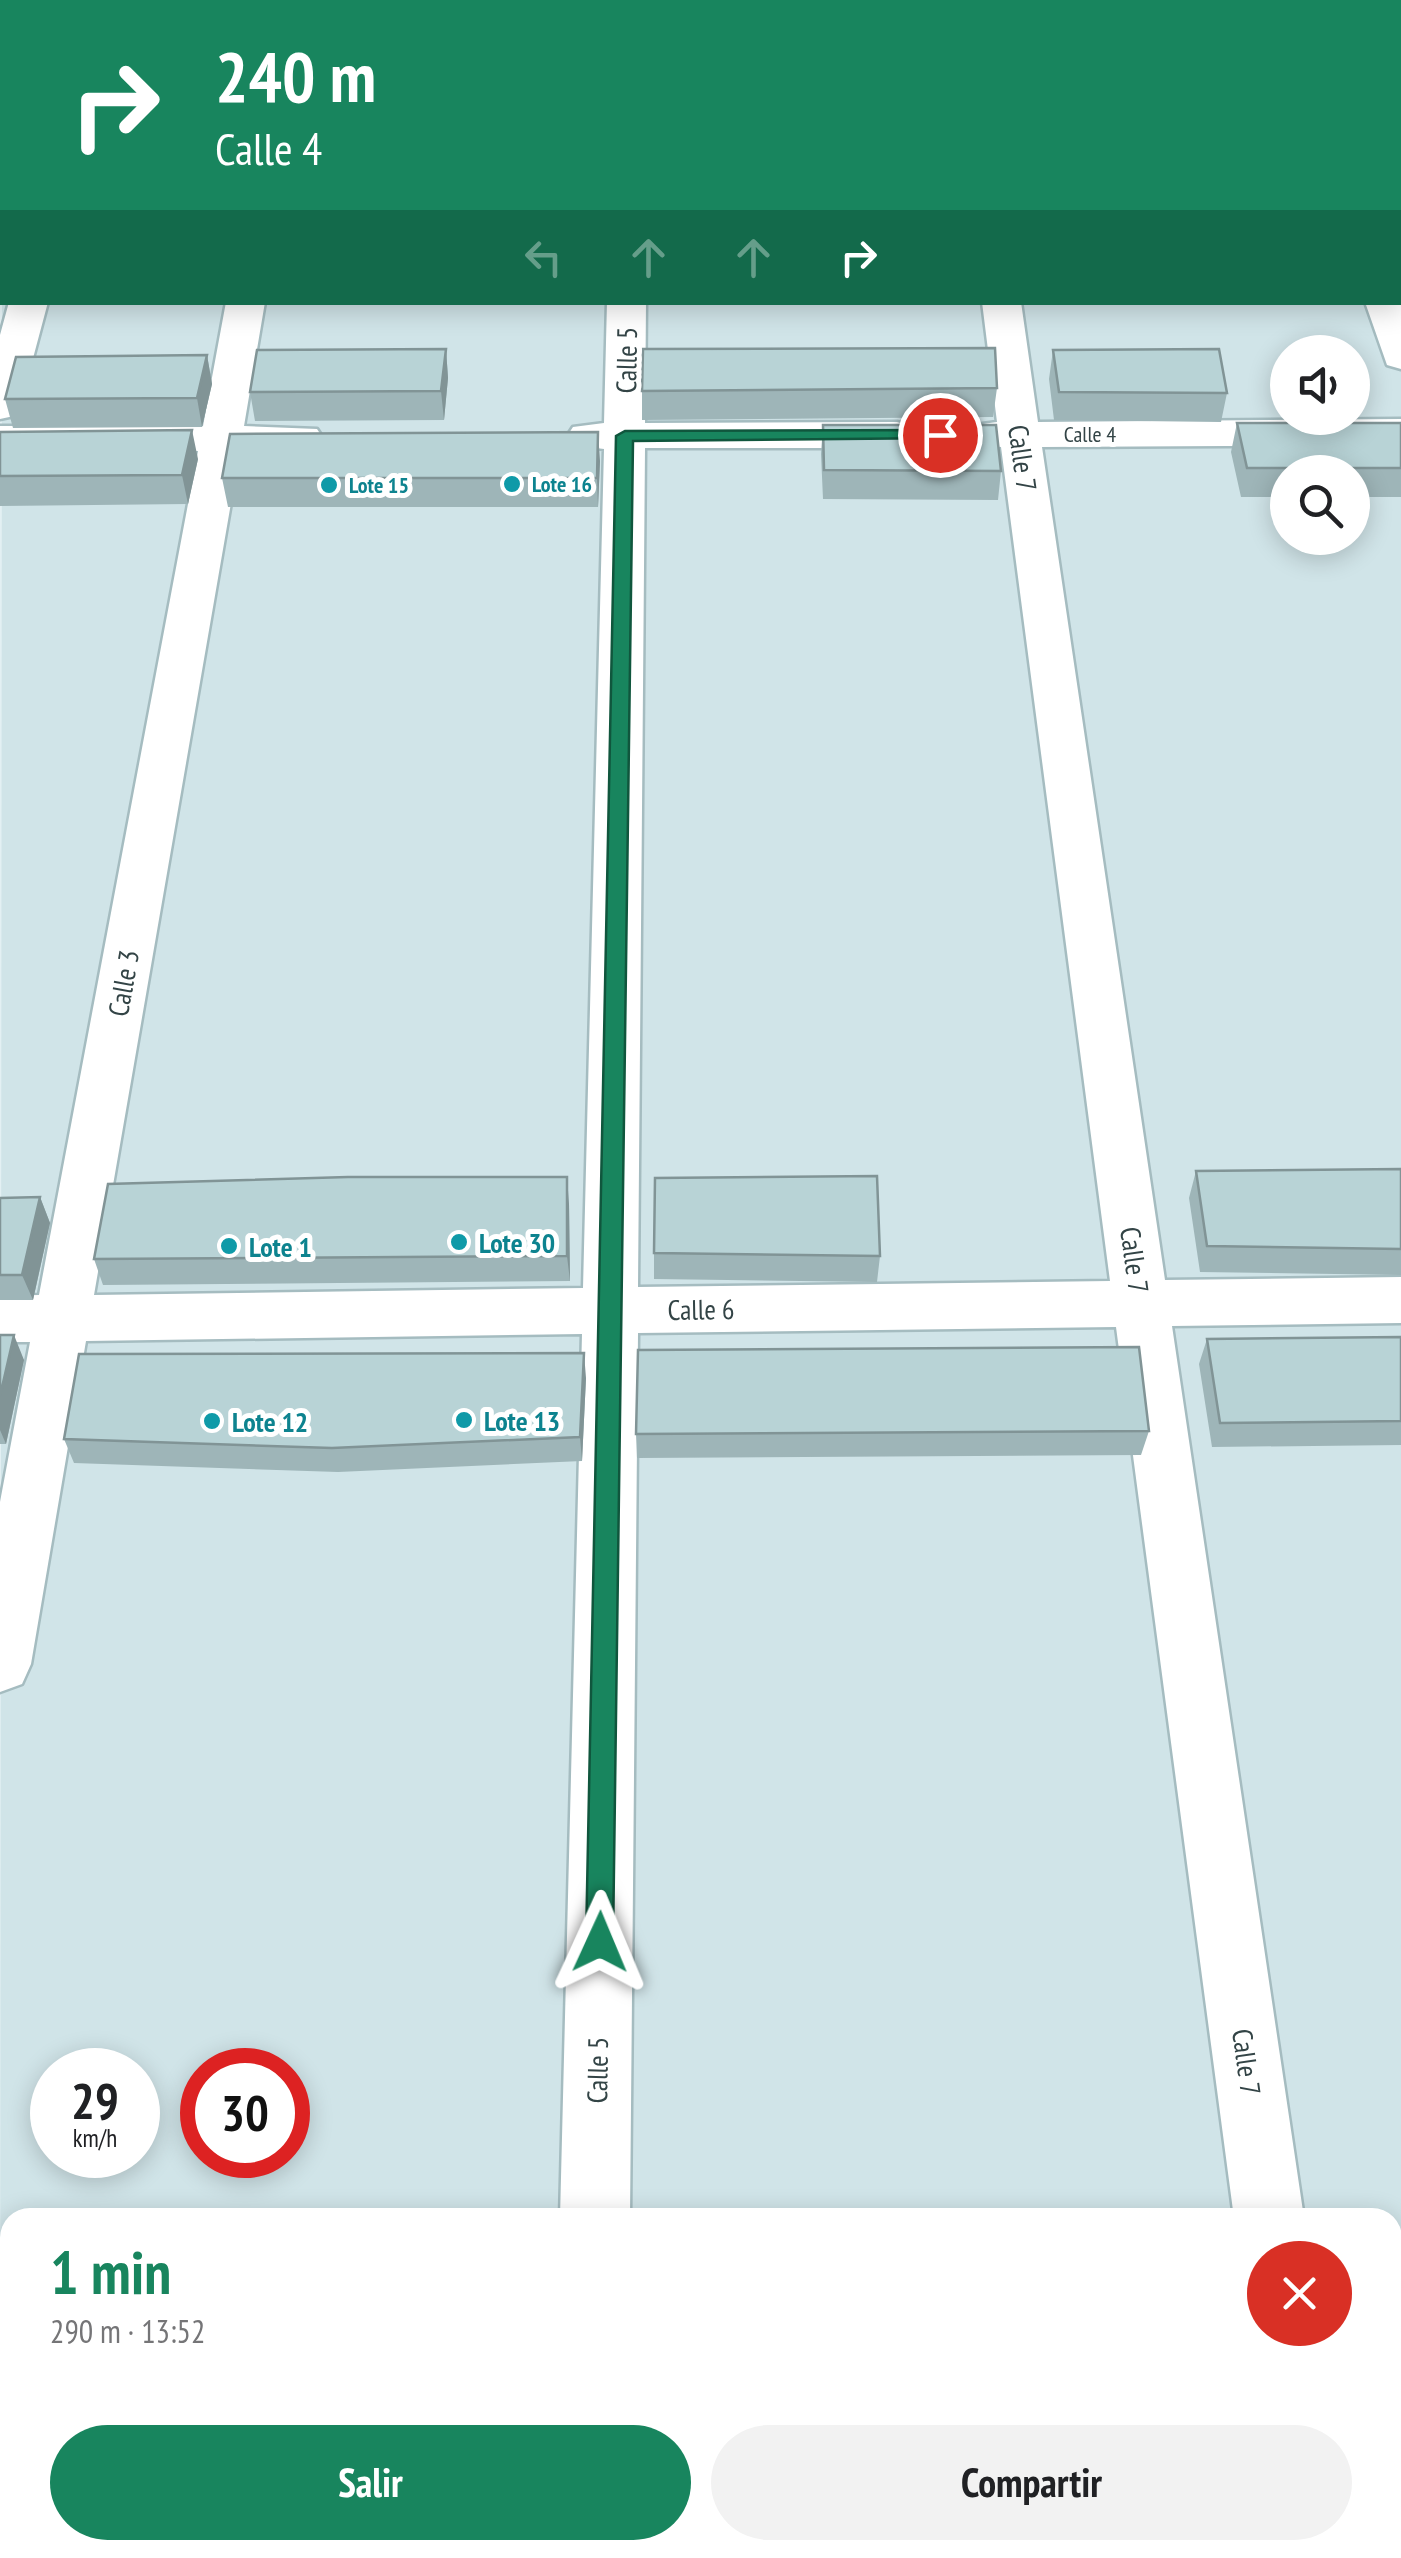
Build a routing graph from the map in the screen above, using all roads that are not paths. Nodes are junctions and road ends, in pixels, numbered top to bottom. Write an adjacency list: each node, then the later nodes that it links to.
1 (28, 305): 7 (street)
2 (245, 305): 12 (street, Calle 3)
3 (627, 305): 11 (street, Calle 5)
4 (1001, 305): 9 (street, Calle 7)
5 (1385, 305): 6 (street)
6 (1401, 357)
7 (0, 408)
8 (1401, 432): 9 (street, Calle 4)
9 (1020, 434): 11 (street, Calle 4); 16 (street, Calle 7)
10 (548, 436): 11 (street, Calle 4)
11 (625, 436): 17 (street, Calle 5)
12 (221, 438): 13 (street); 14 (street); 19 (street, Calle 3)
13 (336, 438)
14 (0, 439)
15 (1401, 1300): 16 (street, Calle 6)
16 (1142, 1303): 17 (street, Calle 6); 22 (street, Calle 7)
17 (610, 1310): 19 (street, Calle 6); 21 (street, Calle 5)
18 (0, 1318): 19 (street, Calle 6)
19 (63, 1318): 20 (street, Calle 3)
20 (0, 1664)
21 (595, 2208)
22 (1267, 2208)

